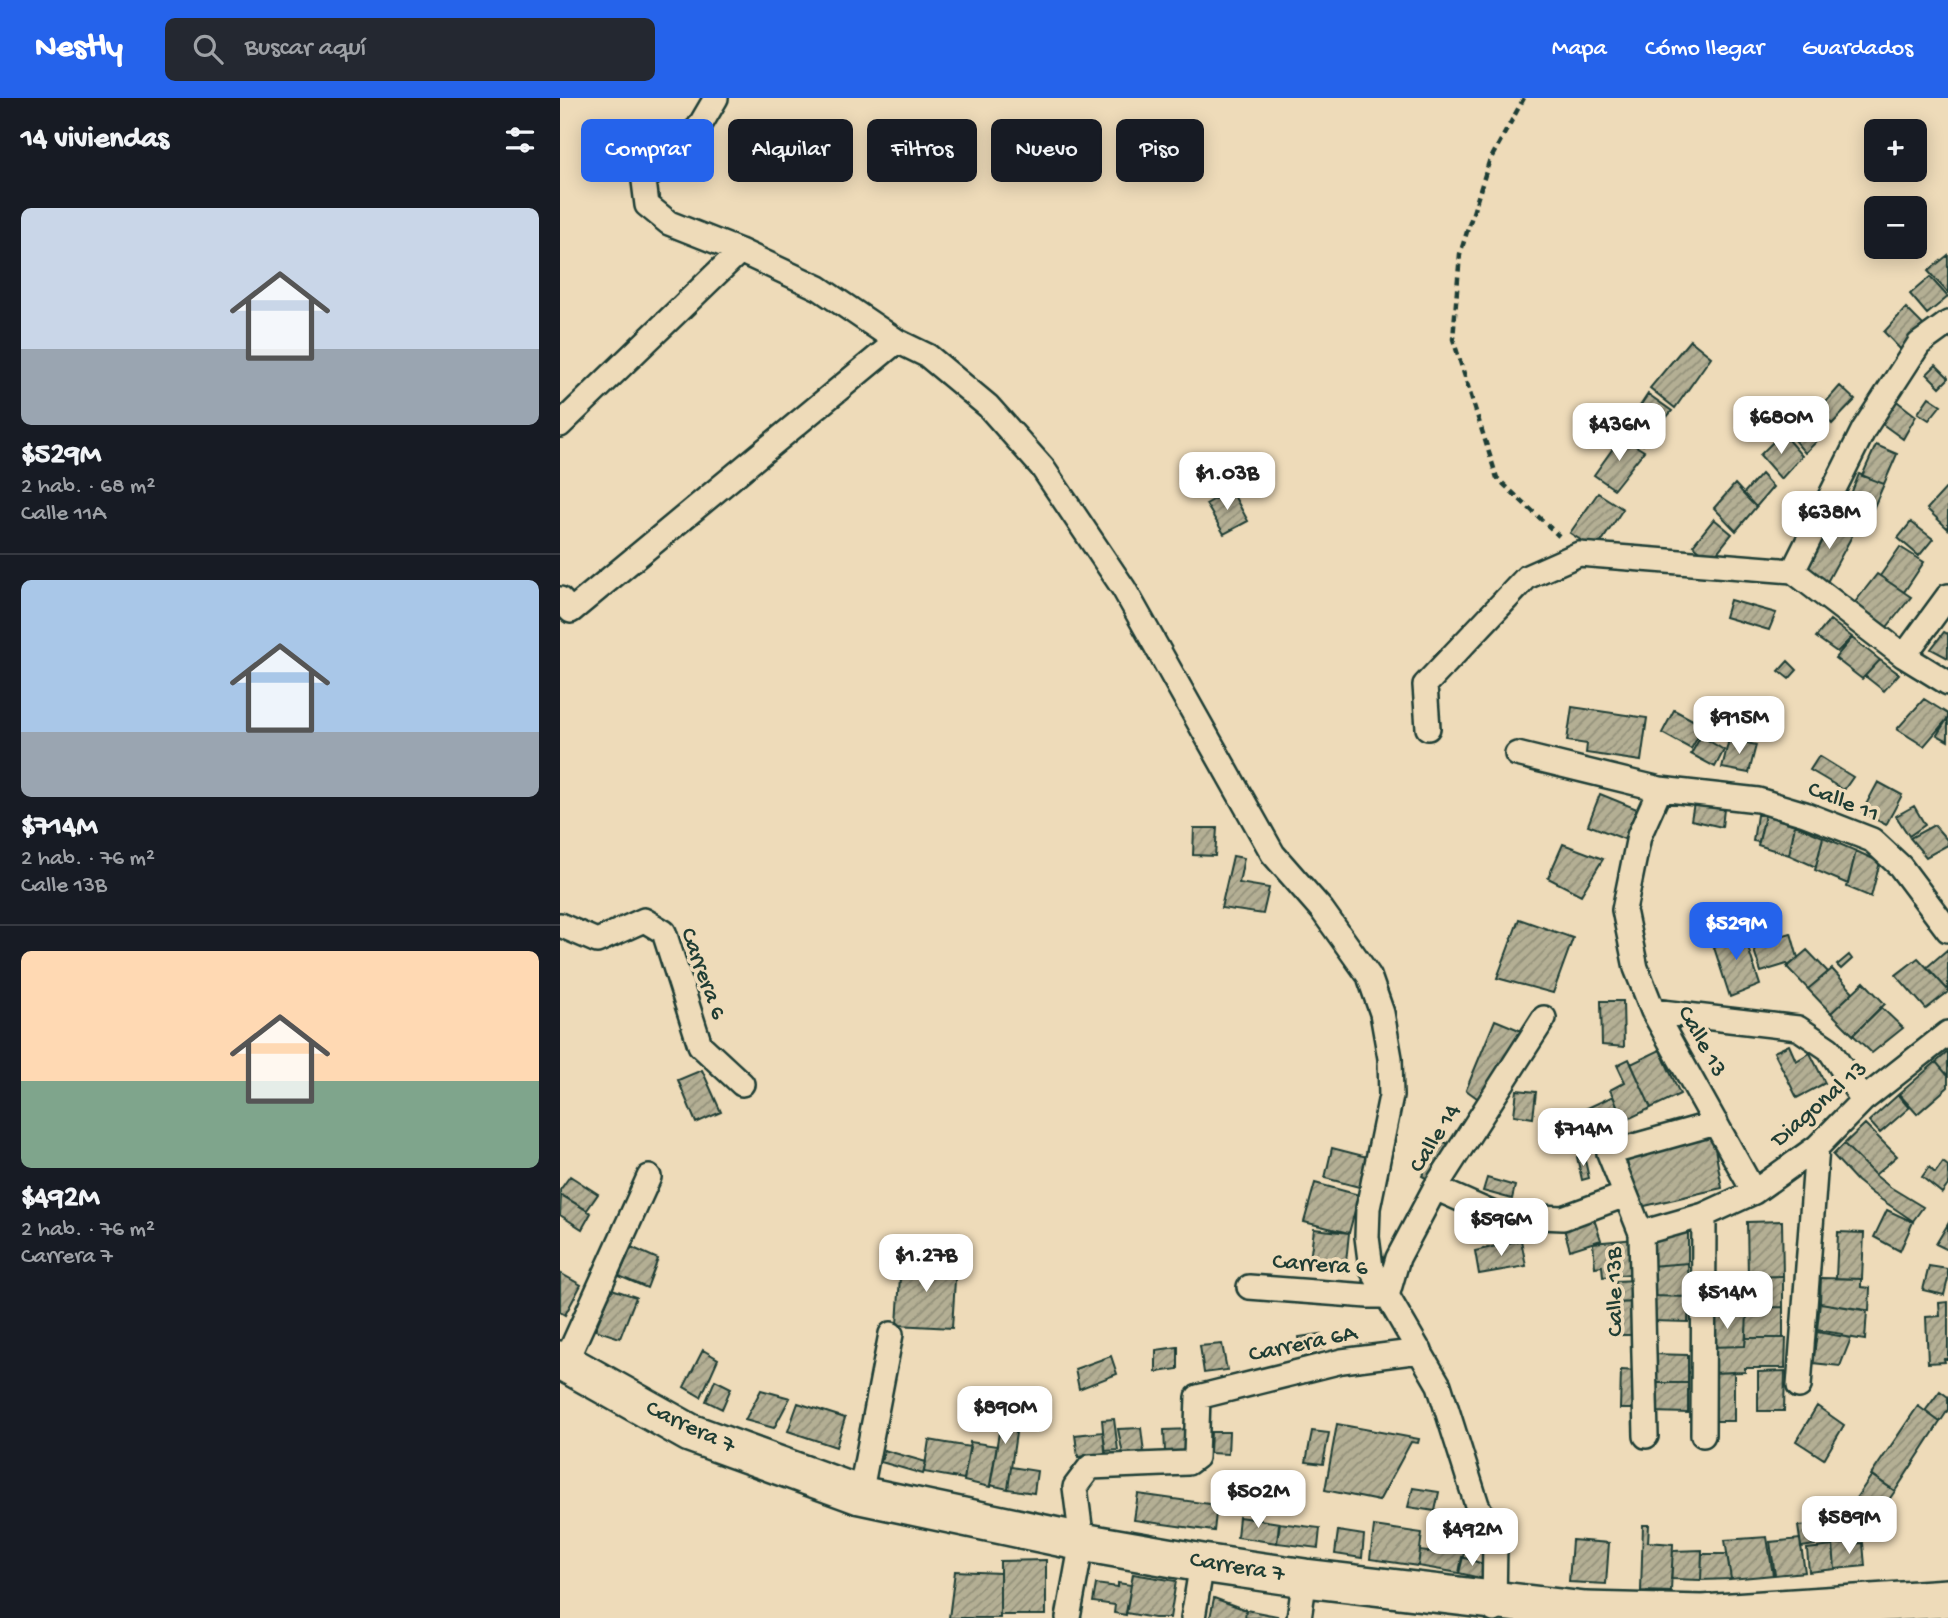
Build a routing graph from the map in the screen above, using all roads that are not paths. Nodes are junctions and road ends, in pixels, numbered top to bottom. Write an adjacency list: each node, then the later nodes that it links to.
1 (716, 98): 2 (street)
2 (740, 251): 4 (street); 5 (street)
3 (1948, 323): 6 (street)
4 (897, 341): 8 (street); 30 (street)
5 (560, 425)
6 (1793, 571): 9 (street); 11 (street)
7 (1948, 596): 9 (street)
8 (560, 599)
9 (1904, 656): 10 (street)
10 (1948, 683)
11 (1428, 728)
12 (1517, 754): 13 (street, Calle 11)
13 (1660, 789): 15 (street, Calle 11); 16 (street, Calle 13)
14 (560, 925): 19 (street, Carrera 6)
15 (1948, 930)
16 (1653, 1011): 20 (street); 21 (street, Calle 13)
17 (1544, 1018): 24 (street, Calle 14)
18 (1948, 1033): 20 (street, Diagonal 13)
19 (742, 1084)
20 (1863, 1100): 22 (street, Diagonal 13)
21 (1716, 1123): 25 (street, Calle 13); 26 (street, Calle 13B)
22 (1817, 1147): 25 (street, Diagonal 13); 34 (street)
23 (649, 1177): 33 (street)
24 (1435, 1188): 26 (street); 30 (street, Calle 14)
25 (1754, 1192): 27 (street, Diagonal 13)
26 (1625, 1195): 28 (street, Calle 13B)
27 (1704, 1215): 28 (street, Diagonal 13); 35 (street)
28 (1641, 1233): 36 (street, Calle 13B)
29 (1249, 1287): 30 (street, Carrera 6)
30 (1387, 1296): 32 (street)
31 (891, 1334): 37 (street)
32 (1420, 1351): 38 (street, Carrera 6A); 42 (street)
33 (562, 1361): 37 (main road, Carrera 7)
34 (1799, 1386)
35 (1703, 1435)
36 (1646, 1436)
37 (860, 1495): 38 (main road, Carrera 7)
38 (1082, 1542): 39 (main road, Carrera 7); 45 (street)
39 (1202, 1563): 40 (main road, Carrera 7); 46 (street)
40 (1305, 1578): 42 (main road, Carrera 7); 47 (street)
41 (1948, 1598): 43 (main road, Carrera 7)
42 (1494, 1609): 44 (main road, Carrera 7)
43 (1910, 1609): 44 (main road, Carrera 7)
44 (1702, 1616)
45 (1068, 1618)
46 (1193, 1618)
47 (1299, 1618)

